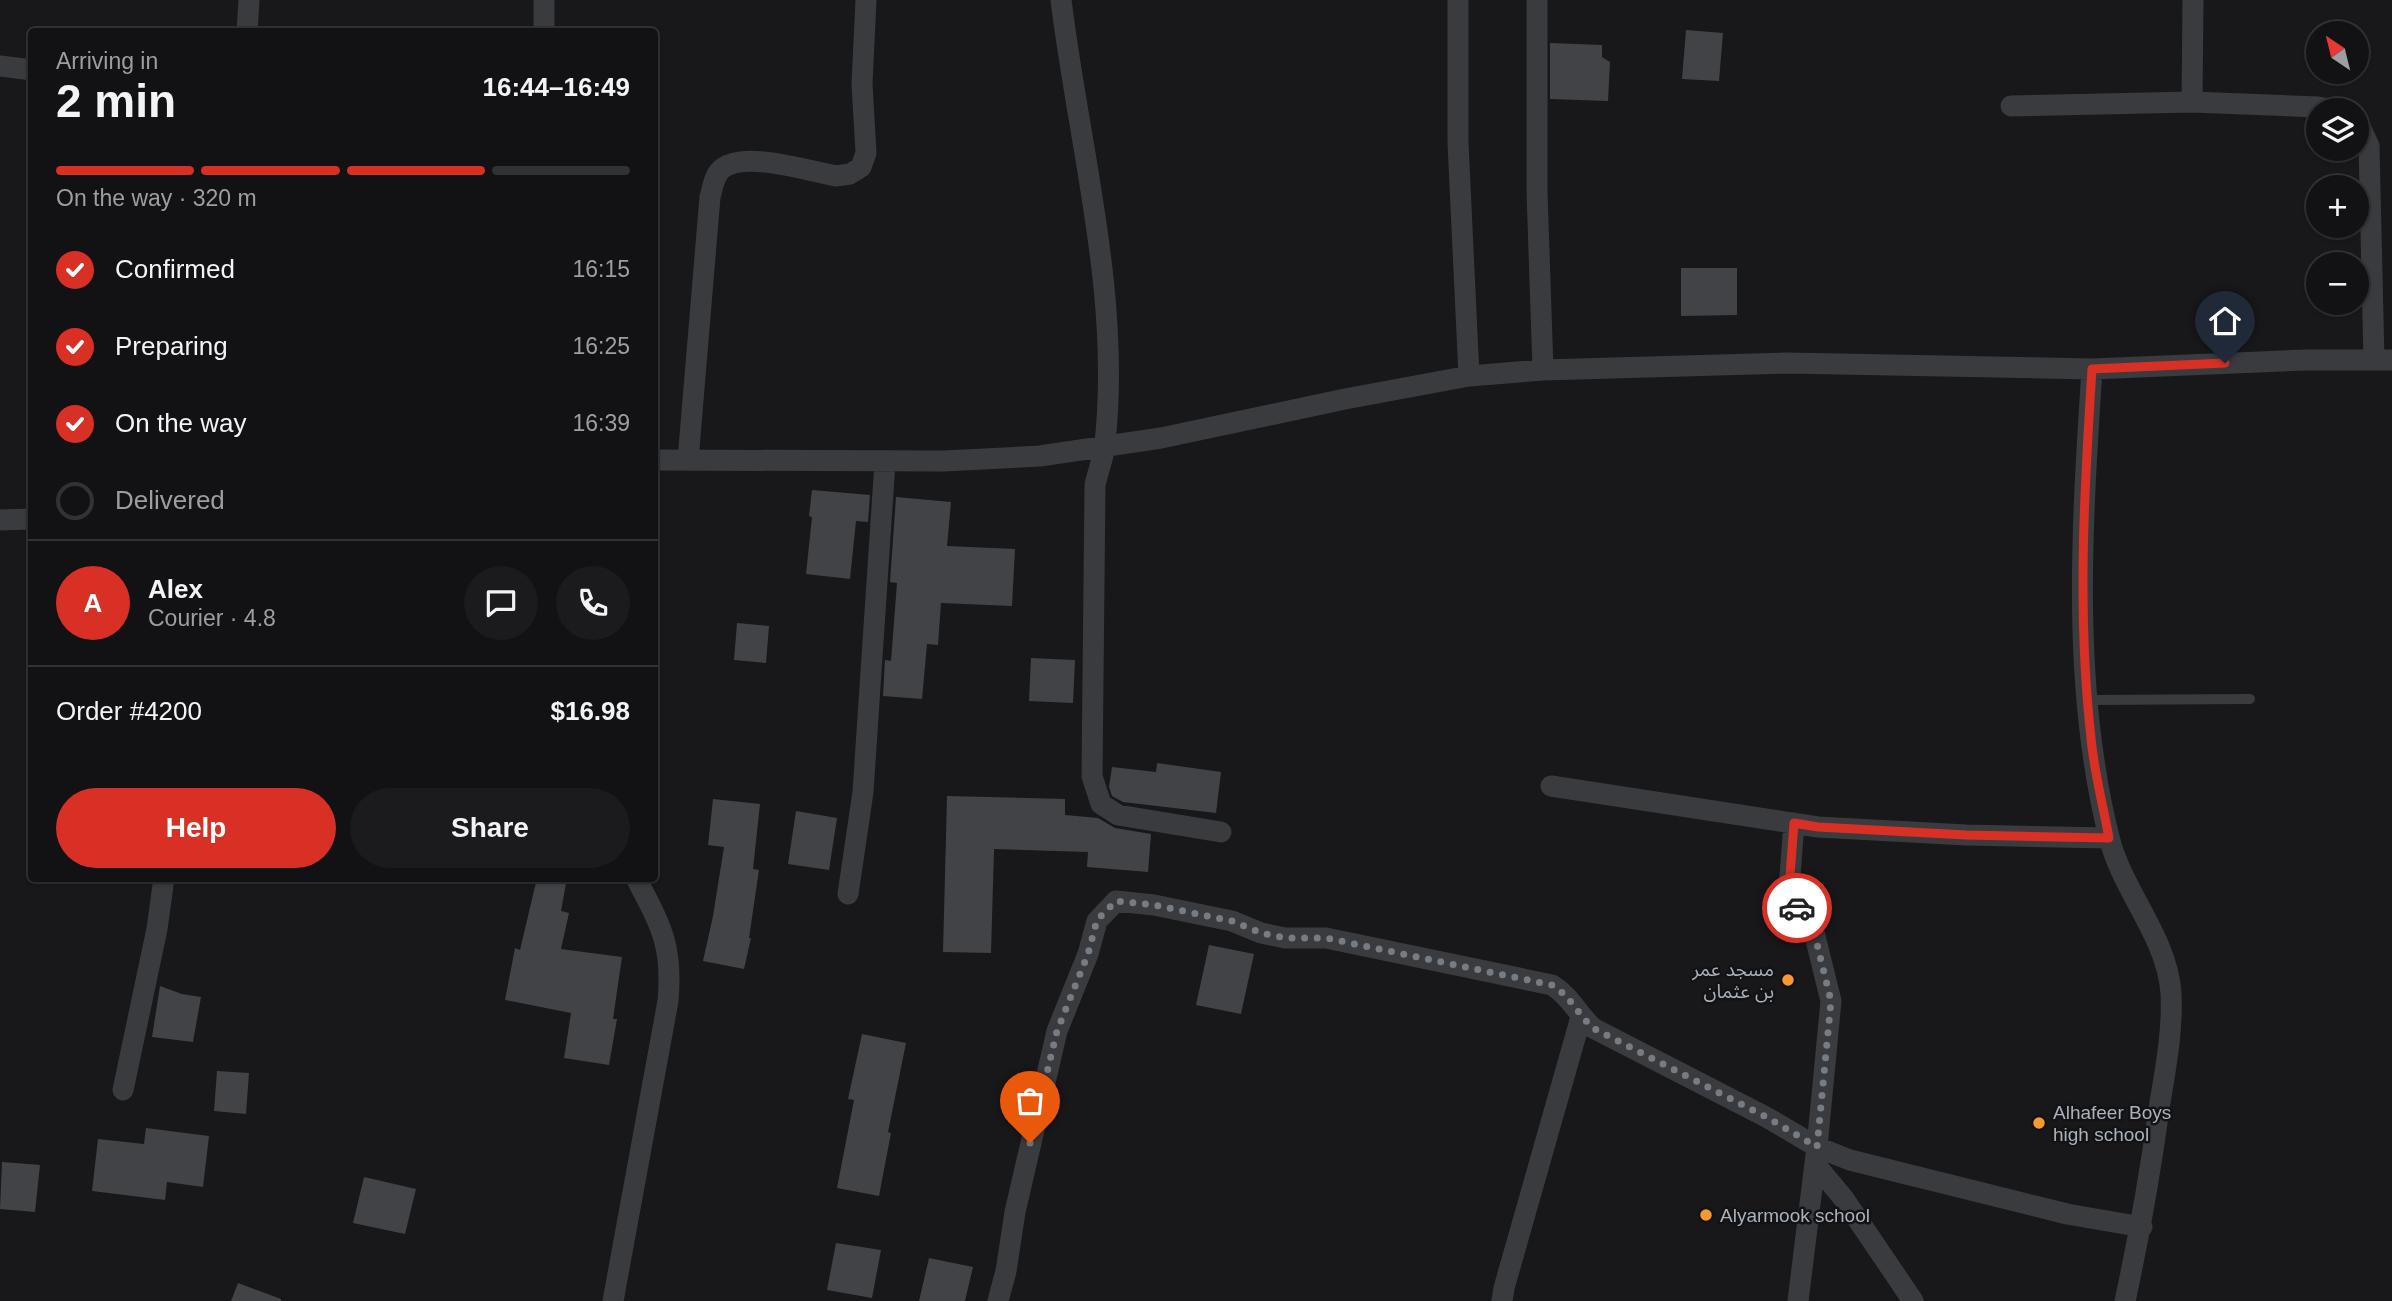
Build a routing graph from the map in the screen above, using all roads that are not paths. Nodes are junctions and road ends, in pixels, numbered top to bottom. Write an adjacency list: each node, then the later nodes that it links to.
1 (249, 0): 8 (street)
2 (544, 0): 9 (street)
3 (866, 0): 22 (street)
4 (1061, 0): 20 (street)
5 (1458, 0): 19 (street)
6 (1538, 0): 18 (street)
7 (2193, 0): 12 (street)
8 (247, 28)
9 (544, 28)
10 (0, 66): 11 (street)
11 (28, 70)
12 (2192, 103): 13 (street); 14 (street)
13 (2011, 106)
14 (2306, 107)
15 (2369, 146): 16 (street)
16 (2383, 360): 17 (street)
17 (2092, 369): 18 (street); 27 (street)
18 (1543, 370): 19 (street)
19 (1469, 376): 20 (street)
20 (1105, 446): 23 (street); 30 (street)
21 (658, 460): 22 (street)
22 (688, 460): 23 (street)
23 (885, 462): 34 (street)
24 (28, 519): 25 (street)
25 (0, 520)
26 (2250, 699): 27 (lane)
27 (2088, 700): 31 (street)
28 (1551, 786): 29 (street)
29 (1794, 823): 31 (street); 37 (street)
30 (1221, 832)
31 (2109, 838): 38 (street)
32 (162, 882): 36 (street)
33 (638, 882): 39 (street)
34 (848, 894)
35 (1581, 1017): 37 (street); 40 (street); 41 (street)
36 (123, 1090)
37 (1816, 1156): 38 (street); 42 (street); 43 (street)
38 (2142, 1227): 44 (street)
39 (613, 1301)
40 (998, 1301)
41 (1502, 1301)
42 (1798, 1301)
43 (1913, 1301)
44 (2125, 1301)

